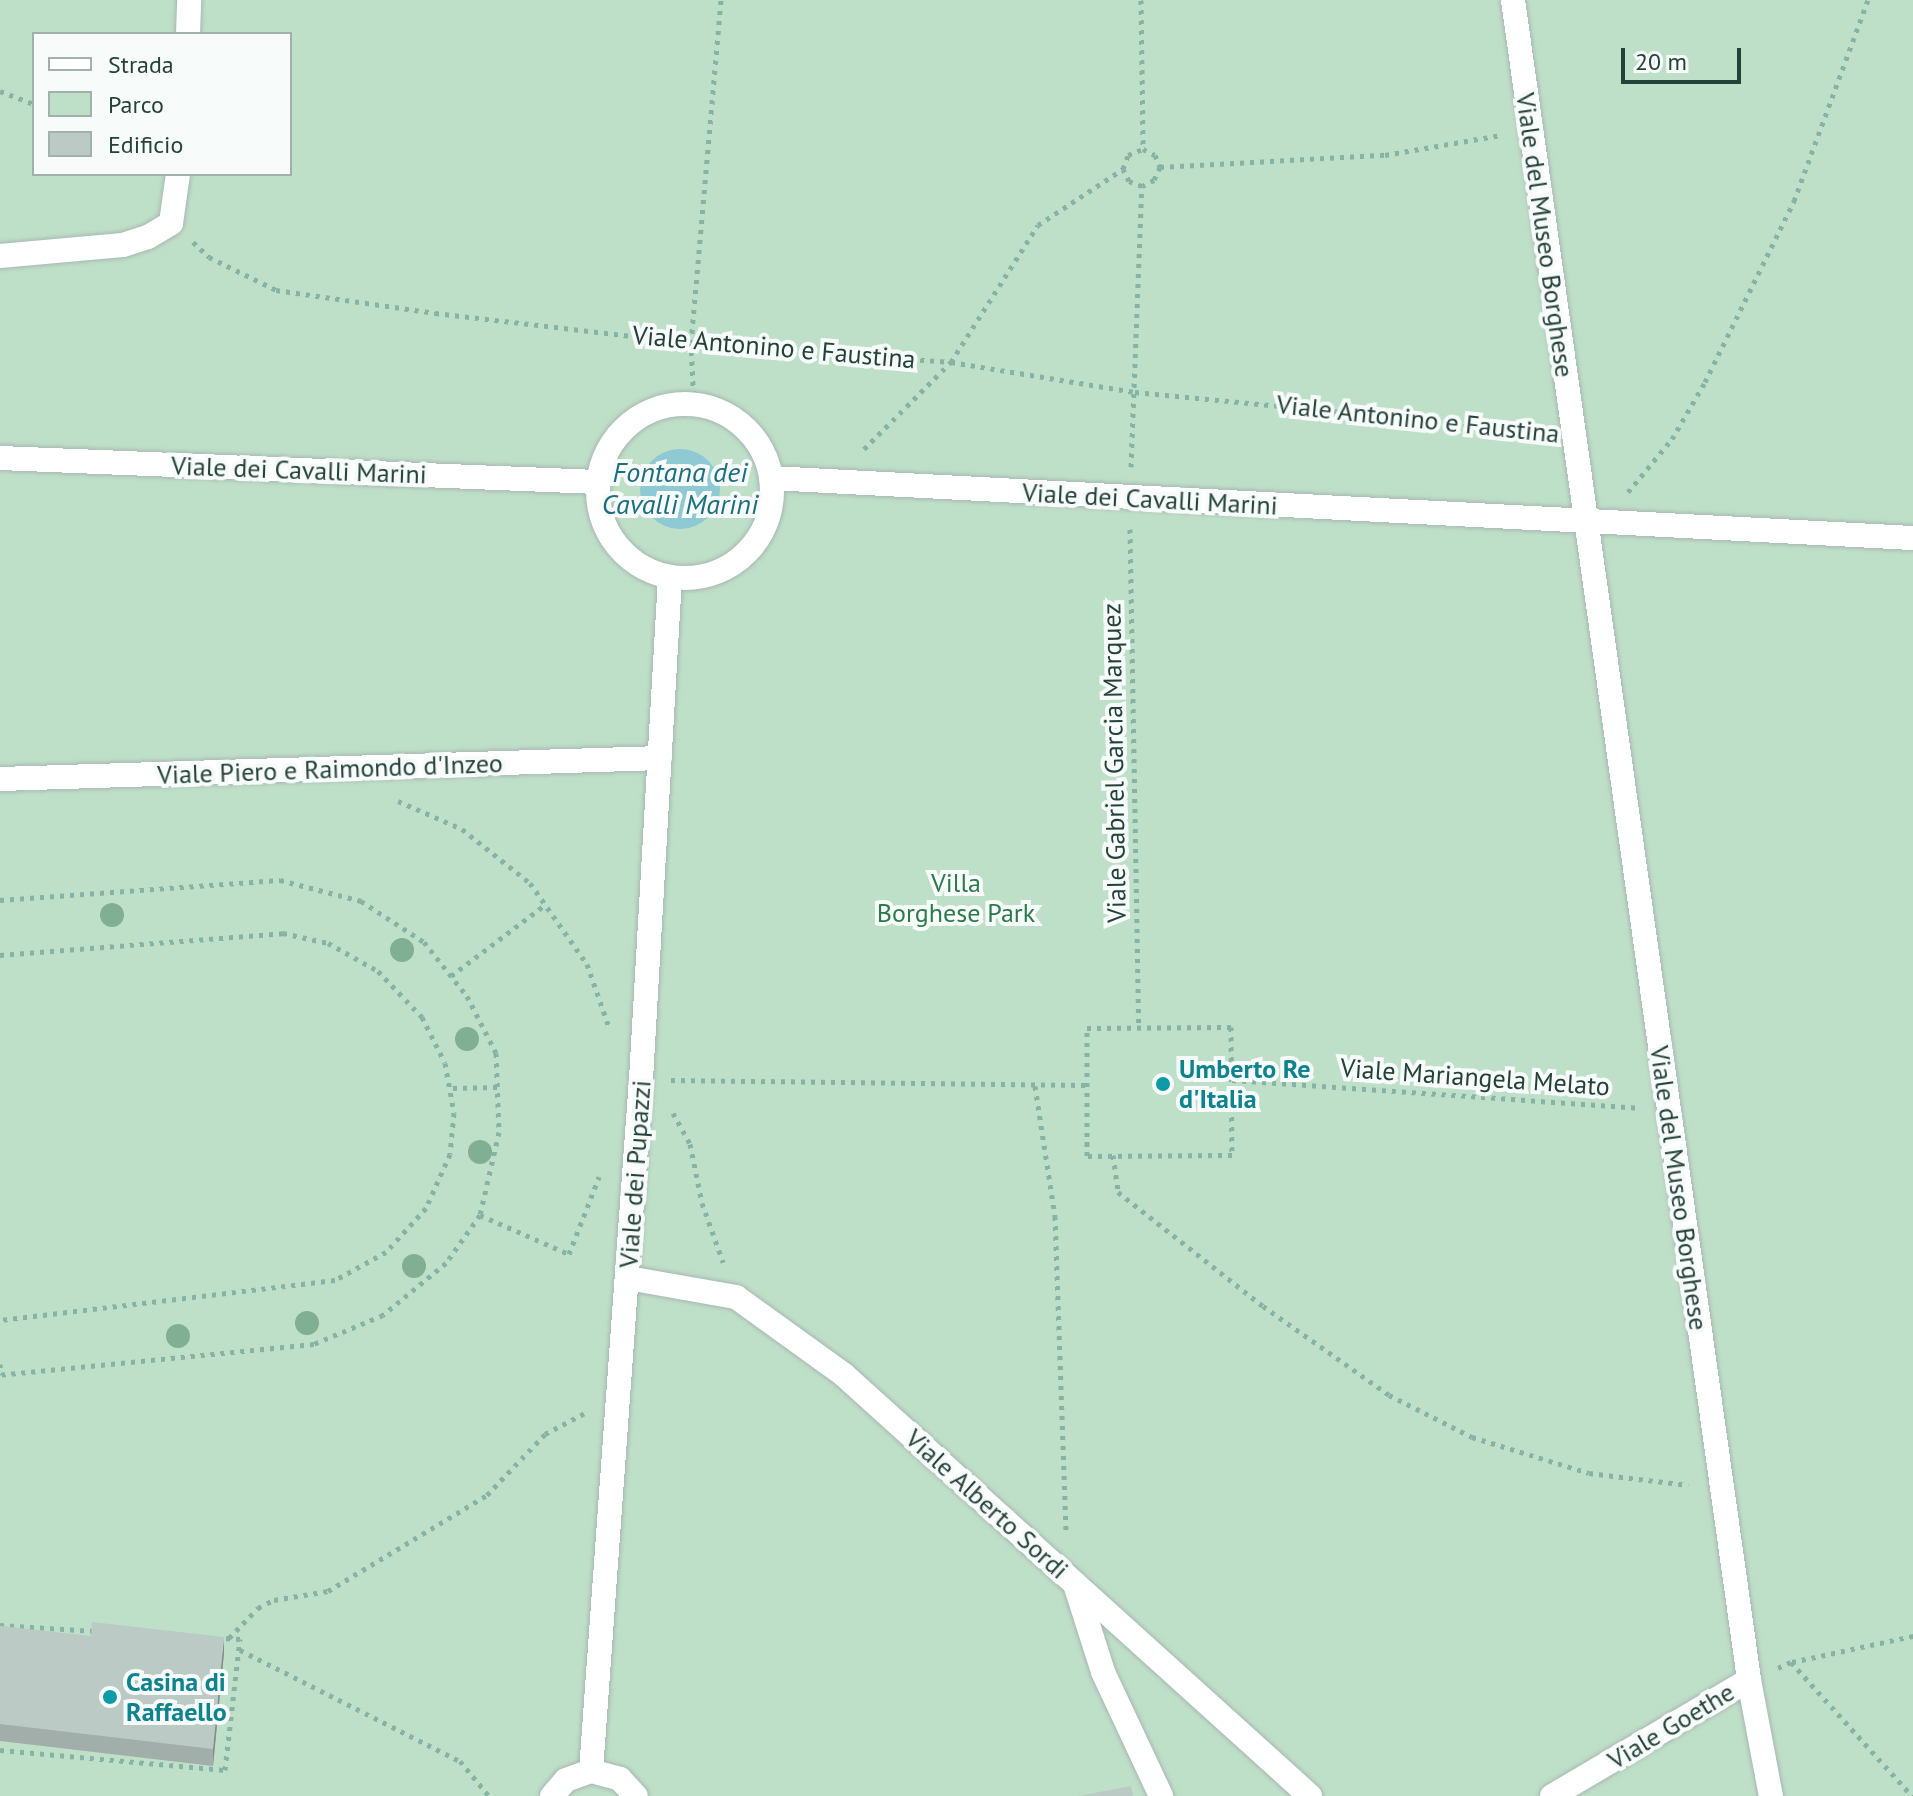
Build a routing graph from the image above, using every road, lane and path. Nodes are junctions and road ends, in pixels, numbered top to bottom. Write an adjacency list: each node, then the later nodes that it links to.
1 (189, 0): 6 (street)
2 (721, 0): 17 (path)
3 (1141, 0): 10 (path)
4 (1513, 0): 9 (street, Viale del Museo Borghese)
5 (1868, 0): 27 (path)
6 (188, 32)
7 (0, 91): 8 (path)
8 (32, 103)
9 (1531, 130): 11 (path); 21 (street, Viale del Museo Borghese)
10 (1143, 149): 11 (path); 12 (path)
11 (1160, 167): 14 (path)
12 (1123, 169): 14 (path); 18 (path)
13 (178, 176): 15 (street)
14 (1142, 186): 19 (path, Viale Gabriel Garcia Marquez)
15 (171, 223): 16 (street); 17 (path, Viale Antonino e Faustina)
16 (0, 256)
17 (691, 343): 18 (path, Viale Antonino e Faustina); 20 (path)
18 (951, 362): 19 (path, Viale Antonino e Faustina); 24 (path)
19 (1135, 392): 21 (path, Viale Antonino e Faustina); 26 (path, Viale Gabriel Garcia Marquez)
20 (694, 405): 23 (street); 25 (street)
21 (1572, 434): 27 (street, Viale del Museo Borghese)
22 (0, 458): 25 (street, Viale dei Cavalli Marini)
23 (771, 478): 24 (street, Viale dei Cavalli Marini); 29 (street)
24 (832, 481): 26 (street, Viale dei Cavalli Marini)
25 (598, 482): 29 (street)
26 (1129, 498): 27 (street, Viale dei Cavalli Marini); 37 (path, Viale Gabriel Garcia Marquez)
27 (1584, 524): 28 (street, Viale dei Cavalli Marini); 45 (street, Viale del Museo Borghese)
28 (1913, 538)
29 (670, 578): 30 (street, Viale dei Pupazzi)
30 (660, 758): 31 (street, Viale Piero e Raimondo d'Inzeo); 39 (street, Viale dei Pupazzi)
31 (0, 779)
32 (384, 795): 34 (path)
33 (0, 900): 36 (path)
34 (545, 905): 36 (path); 38 (path)
35 (0, 955): 44 (path)
36 (451, 976): 43 (path)
37 (1139, 1027): 40 (path); 41 (path)
38 (614, 1039)
39 (648, 1079): 42 (path); 49 (street, Viale dei Pupazzi); 50 (path)
40 (1232, 1080): 45 (path, Viale Mariangela Melato); 46 (path)
41 (1087, 1085): 42 (path); 46 (path)
42 (1035, 1086): 56 (path)
43 (497, 1087): 44 (path); 48 (path)
44 (453, 1088): 51 (path)
45 (1668, 1110): 55 (street, Viale del Museo Borghese)
46 (1113, 1155): 55 (path)
47 (601, 1172): 48 (path)
48 (480, 1215): 53 (path)
49 (628, 1278): 50 (street, Viale Alberto Sordi); 54 (street, Viale dei Pupazzi)
50 (736, 1297): 56 (street, Viale Alberto Sordi)
51 (0, 1320)
52 (0, 1364): 53 (path)
53 (0, 1375)
54 (619, 1394): 61 (path); 66 (street, Viale dei Pupazzi)
55 (1722, 1489): 64 (street, Viale del Museo Borghese)
56 (1075, 1583): 70 (street); 71 (street, Viale Alberto Sordi)
57 (0, 1625): 58 (path)
58 (107, 1631)
59 (1913, 1636): 63 (path)
60 (214, 1638): 61 (path)
61 (229, 1639): 62 (path)
62 (240, 1650): 65 (path); 67 (path)
63 (1791, 1662): 64 (path); 74 (path)
64 (1749, 1680): 72 (street, Viale Goethe); 73 (street, Viale del Museo Borghese)
65 (0, 1750)
66 (591, 1771): 68 (street); 69 (street)
67 (489, 1796)
68 (552, 1796)
69 (636, 1796)
70 (1161, 1796)
71 (1310, 1796)
72 (1552, 1796)
73 (1771, 1796)
74 (1912, 1796)

